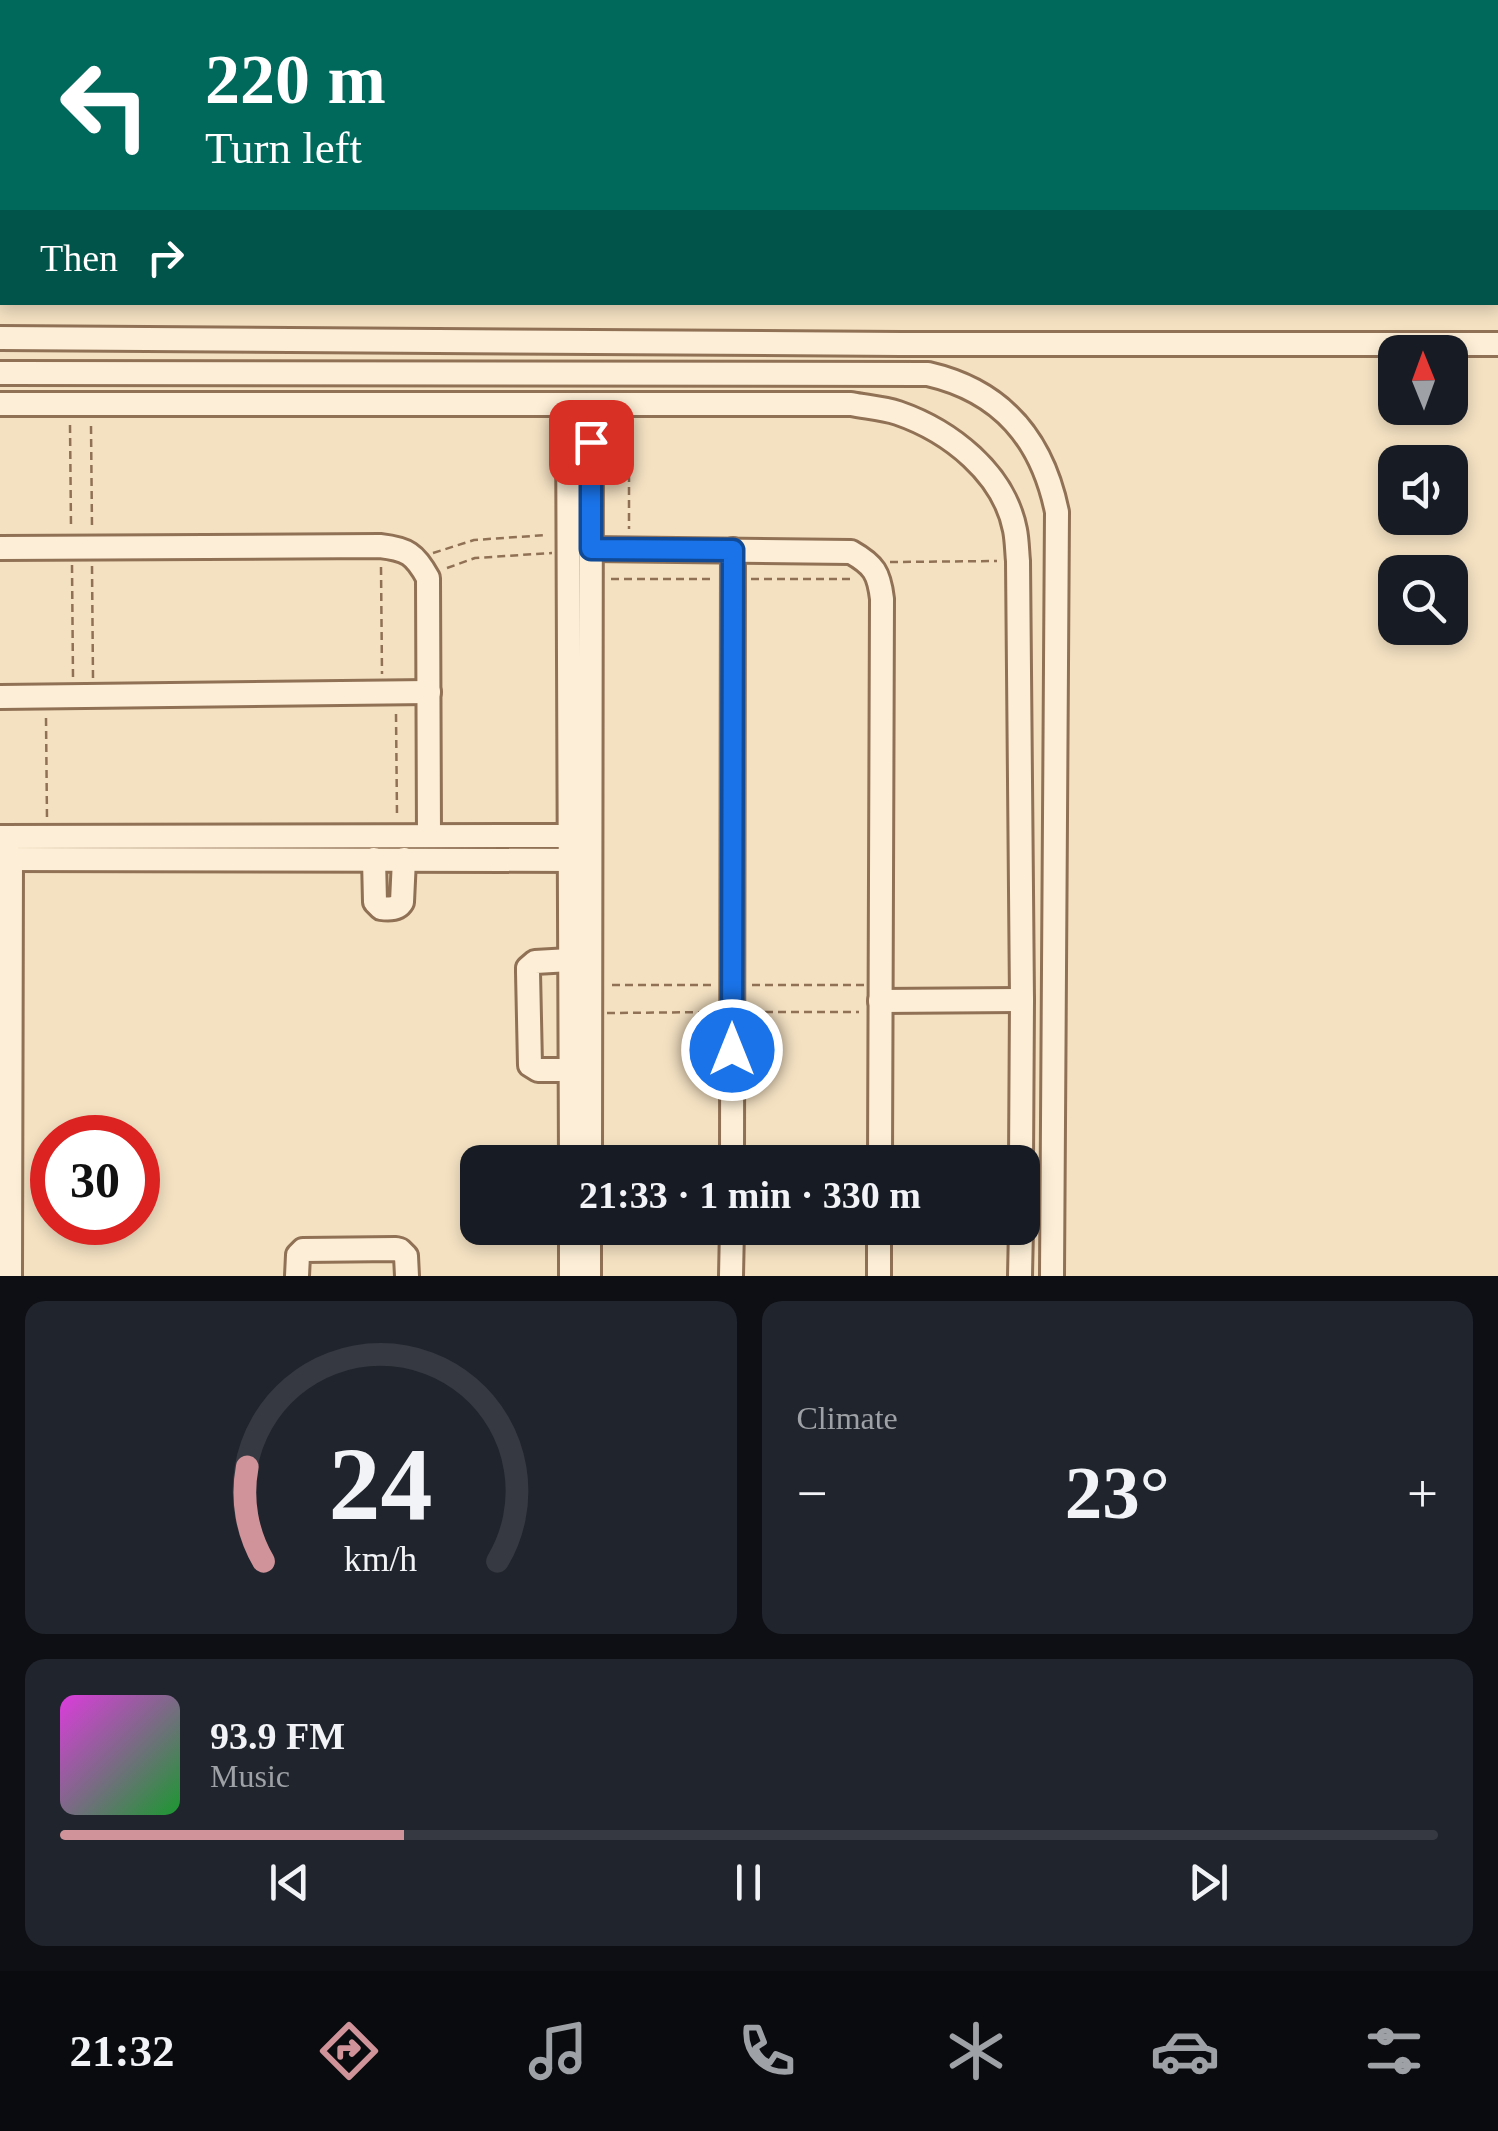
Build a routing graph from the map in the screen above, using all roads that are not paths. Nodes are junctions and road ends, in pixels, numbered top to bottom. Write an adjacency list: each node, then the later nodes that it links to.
1 (3, 332): 2 (street)
2 (1498, 344)
3 (0, 373): 39 (street)
4 (0, 404): 5 (street)
5 (580, 406): 6 (street); 19 (street)
6 (576, 545): 8 (street); 13 (street)
7 (0, 548): 9 (street)
8 (733, 550): 18 (street); 23 (street)
9 (428, 692): 10 (street); 11 (street)
10 (0, 696)
11 (429, 836): 12 (street); 13 (street)
12 (0, 837)
13 (576, 852): 16 (street); 17 (street); 22 (street)
14 (6, 858): 15 (street); 31 (street)
15 (374, 859): 16 (street); 16 (street)
16 (404, 860)
17 (570, 960): 20 (street); 20 (street)
18 (880, 1000): 19 (street); 24 (street)
19 (1022, 1000): 25 (street)
20 (570, 1070): 21 (street)
21 (571, 1145)
22 (589, 1145)
23 (732, 1145)
24 (880, 1145)
25 (1021, 1145)
26 (571, 1245): 34 (street)
27 (590, 1245): 35 (street)
28 (732, 1245): 36 (street)
29 (879, 1245): 37 (street)
30 (1020, 1245): 38 (street)
31 (10, 1276)
32 (297, 1276): 33 (street)
33 (407, 1276)
34 (571, 1276)
35 (589, 1276)
36 (732, 1276)
37 (879, 1276)
38 (1020, 1276)
39 (1052, 1276)

